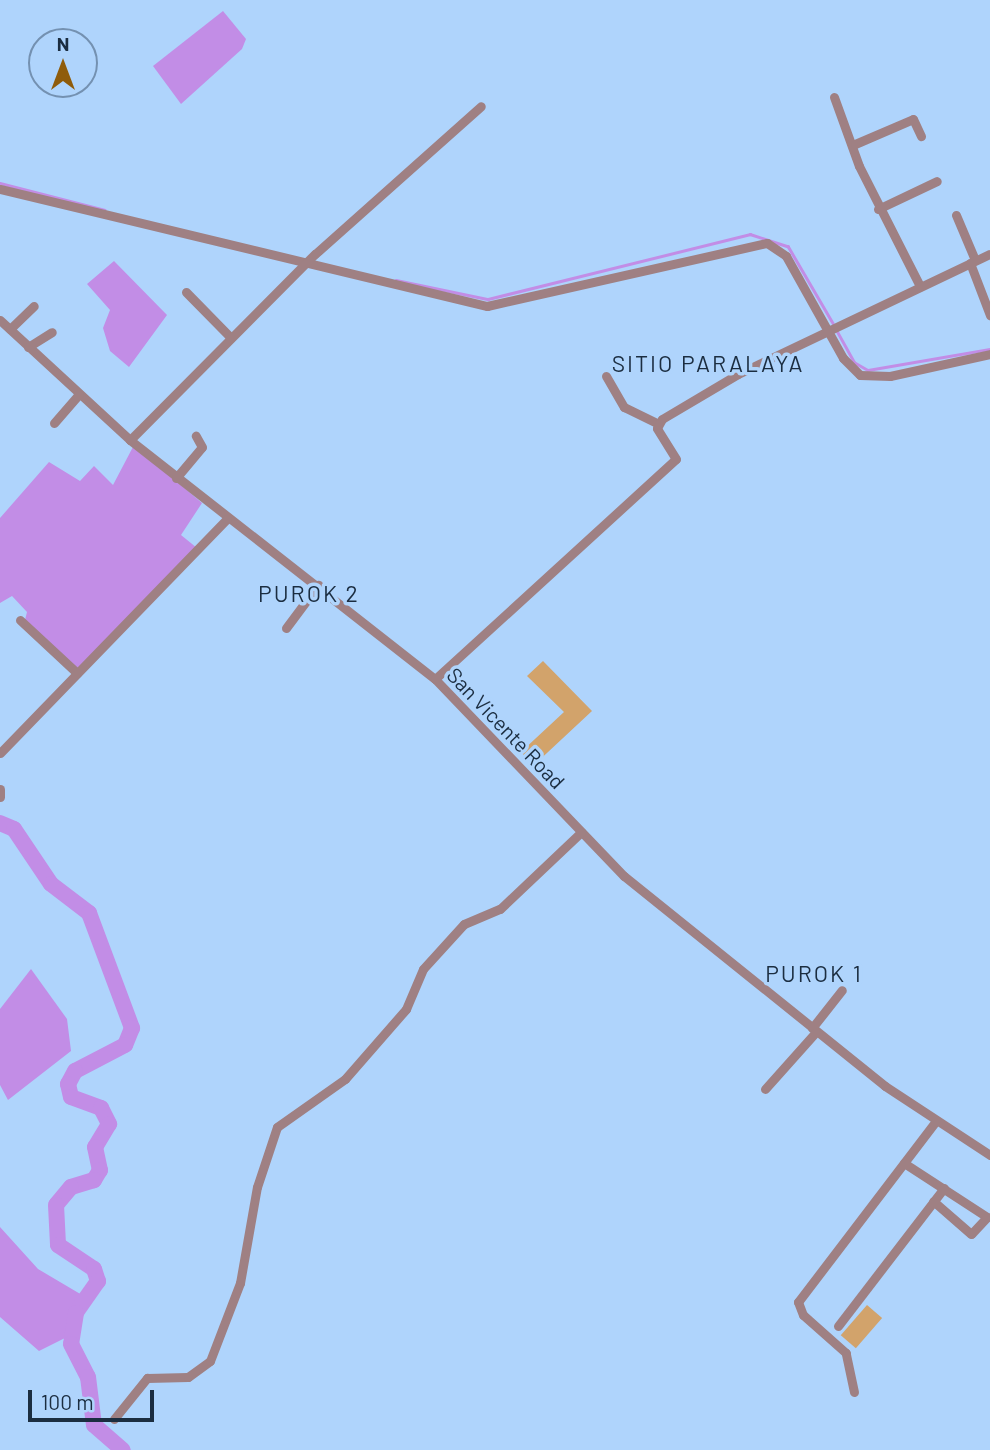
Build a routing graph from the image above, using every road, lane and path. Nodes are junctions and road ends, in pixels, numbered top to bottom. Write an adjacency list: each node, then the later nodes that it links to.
1 (834, 97): 4 (street)
2 (481, 106): 11 (street)
3 (921, 136): 4 (street)
4 (855, 144): 7 (street)
5 (937, 181): 7 (street)
6 (0, 190): 11 (street)
7 (878, 209): 12 (street)
8 (956, 215): 10 (street)
9 (990, 254): 10 (street)
10 (973, 262): 12 (street); 15 (street)
11 (307, 265): 18 (street); 20 (street)
12 (920, 286): 18 (street)
13 (186, 292): 20 (street)
14 (34, 306): 17 (street)
15 (990, 315)
16 (0, 320): 17 (street, San Vicente Road)
17 (10, 329): 21 (street, San Vicente Road)
18 (827, 330): 22 (street); 26 (street)
19 (52, 332): 21 (street)
20 (231, 338): 28 (street)
21 (28, 347): 24 (street, San Vicente Road)
22 (990, 355)
23 (606, 376): 26 (street)
24 (79, 394): 25 (street); 28 (street, San Vicente Road)
25 (54, 423)
26 (657, 423): 35 (street)
27 (196, 436): 29 (street)
28 (130, 440): 29 (street, San Vicente Road)
29 (176, 478): 30 (street, San Vicente Road)
30 (227, 519): 31 (street, San Vicente Road); 34 (street)
31 (318, 585): 33 (street); 35 (street, San Vicente Road)
32 (20, 620): 34 (street)
33 (286, 628)
34 (77, 673): 36 (street)
35 (435, 679): 39 (street, San Vicente Road)
36 (0, 753)
37 (0, 789): 38 (street)
38 (0, 797)
39 (581, 832): 41 (street, San Vicente Road); 50 (street)
40 (842, 990): 41 (street)
41 (814, 1030): 42 (street); 43 (street, San Vicente Road)
42 (765, 1089)
43 (935, 1122): 44 (street, San Vicente Road); 45 (street)
44 (990, 1155)
45 (904, 1163): 46 (street); 49 (street)
46 (944, 1188): 47 (street); 47 (street)
47 (933, 1201): 48 (street)
48 (838, 1326)
49 (854, 1392)
50 (114, 1419)

